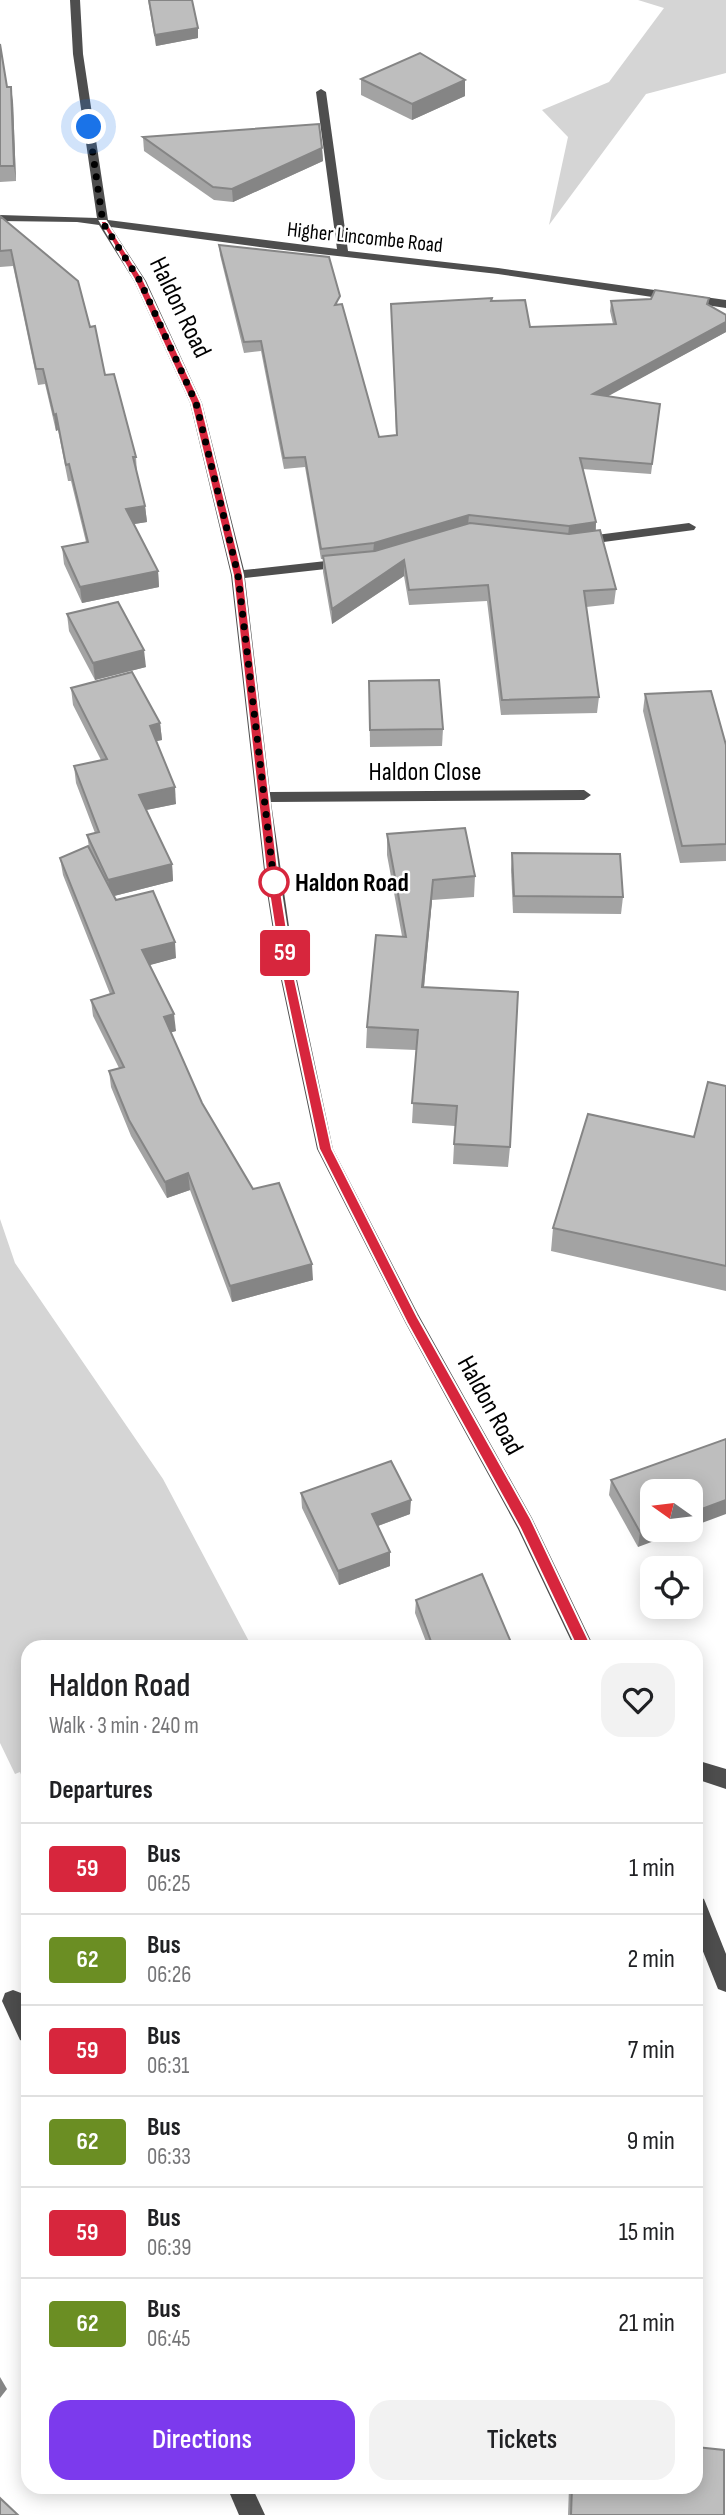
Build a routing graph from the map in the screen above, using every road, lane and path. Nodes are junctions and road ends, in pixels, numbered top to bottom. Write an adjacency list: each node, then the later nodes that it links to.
1 (75, 0): 4 (street)
2 (321, 92): 5 (street)
3 (0, 218): 4 (street, Higher Lincombe Road)
4 (103, 223): 5 (street, Higher Lincombe Road); 10 (street, Haldon Road)
5 (343, 254): 6 (street, Higher Lincombe Road)
6 (726, 304)
7 (689, 527): 8 (street)
8 (569, 543)
9 (361, 561): 10 (street)
10 (238, 575): 12 (street, Haldon Road)
11 (584, 795): 12 (street, Haldon Close)
12 (265, 797): 13 (street, Haldon Road)
13 (581, 1640)
14 (703, 1771): 15 (street)
15 (726, 1779)
16 (703, 1924): 17 (street)
17 (726, 1981)
18 (13, 2001): 19 (street)
19 (21, 2018)
20 (242, 2494): 21 (street)
21 (252, 2515)

